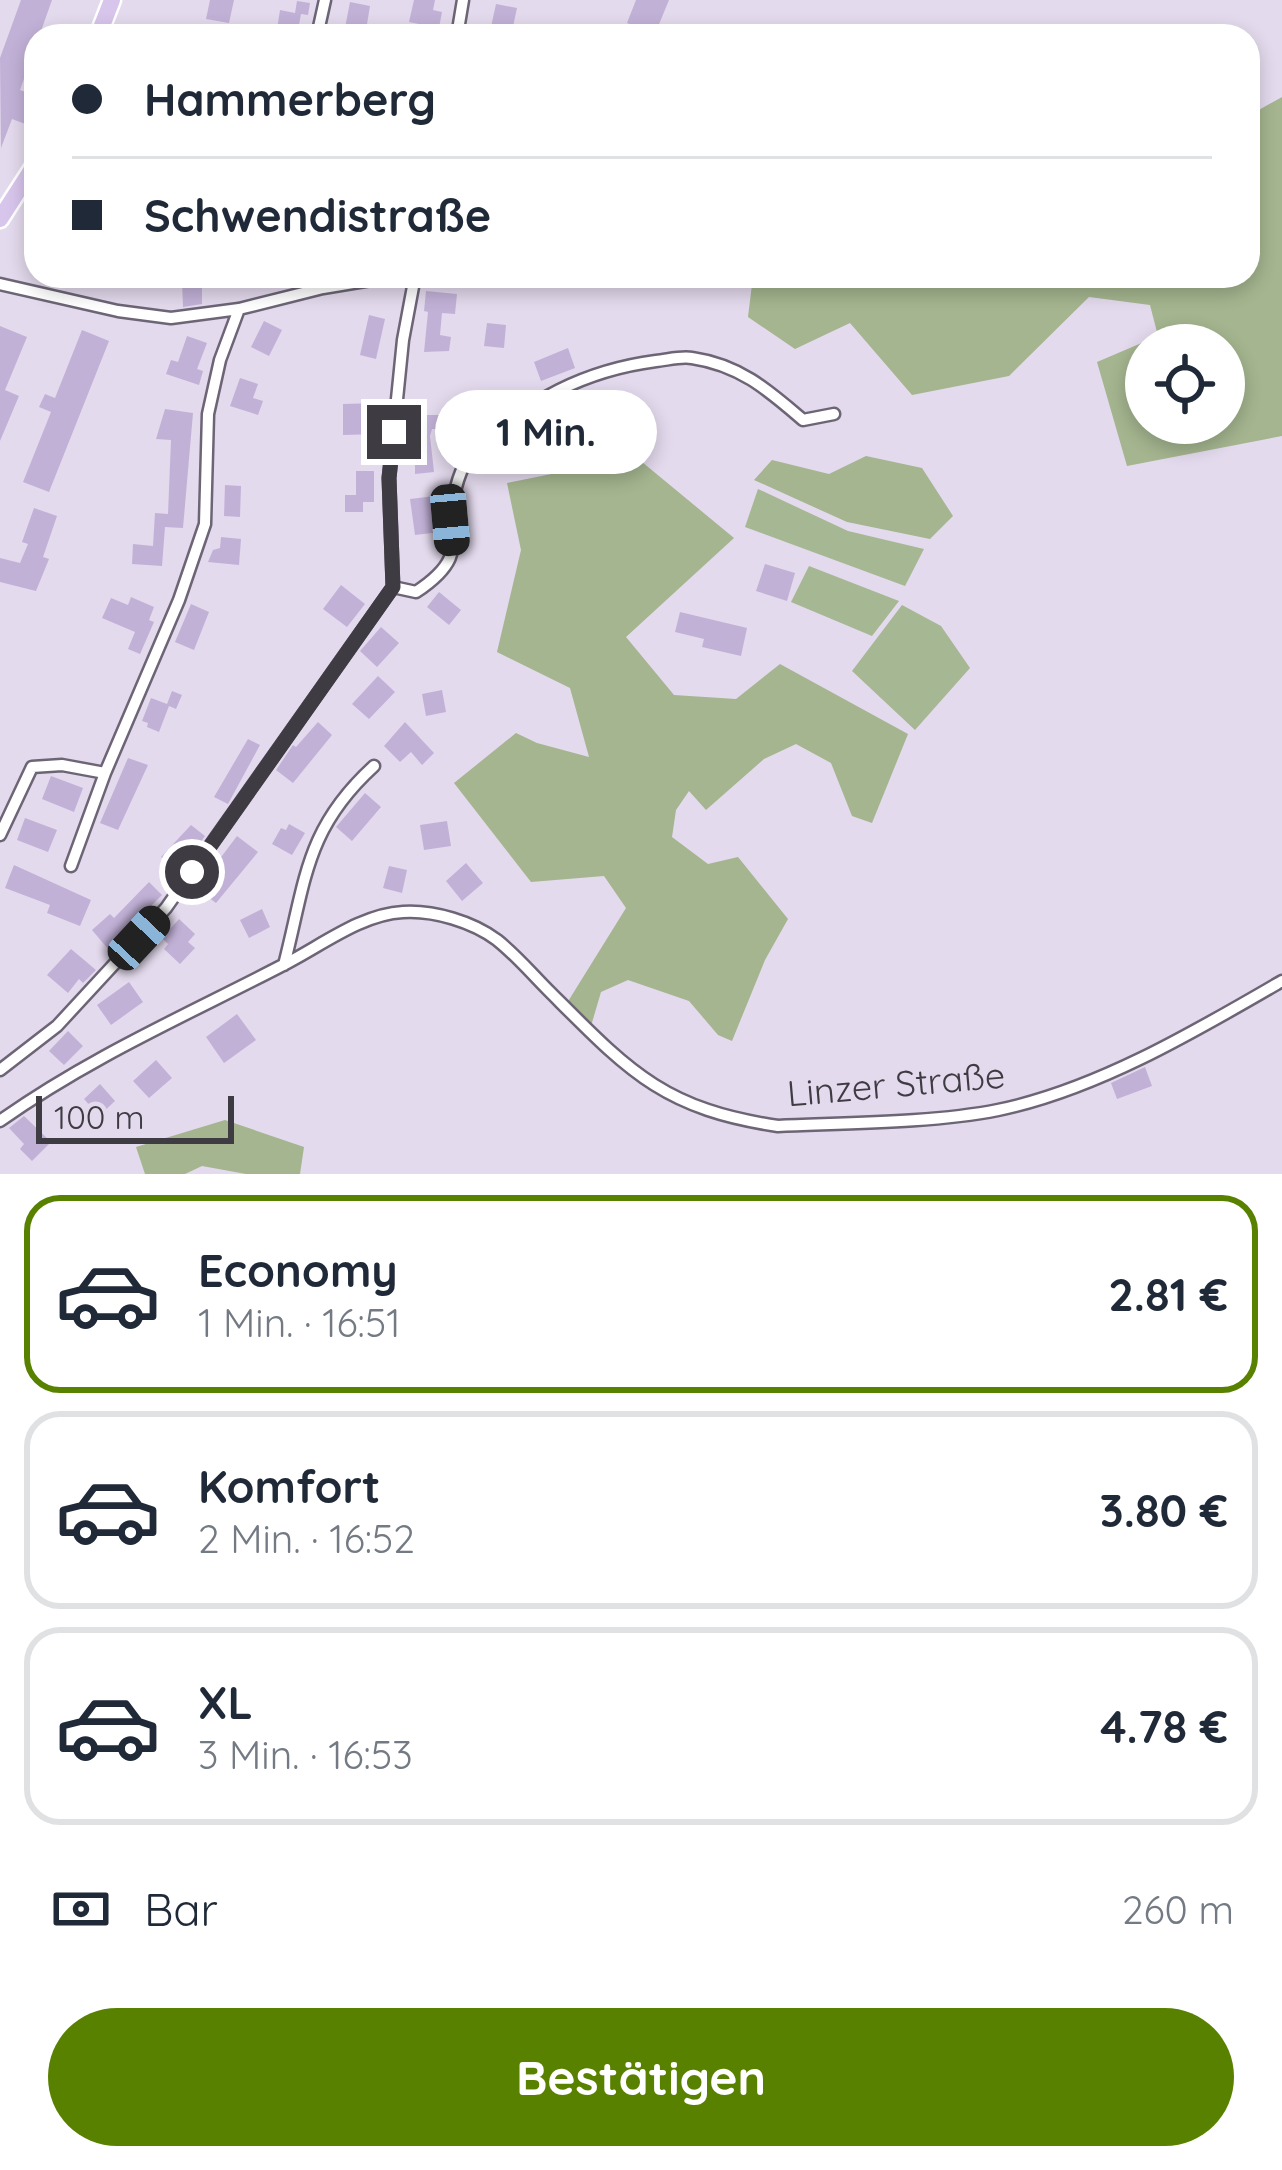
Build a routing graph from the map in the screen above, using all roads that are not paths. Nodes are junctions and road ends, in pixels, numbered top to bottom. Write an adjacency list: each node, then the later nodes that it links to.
1 (24, 182): 2 (main road)
2 (0, 219)
3 (0, 284): 6 (street)
4 (323, 288): 6 (street)
5 (413, 288): 8 (street)
6 (239, 309): 10 (street)
7 (834, 415): 8 (street)
8 (393, 587): 15 (street)
9 (374, 766): 13 (street)
10 (105, 772): 11 (street); 12 (street)
11 (0, 835)
12 (70, 866)
13 (284, 965): 14 (street, Linzer Straße); 16 (street, Linzer Straße)
14 (1282, 981)
15 (0, 1070)
16 (0, 1121)

